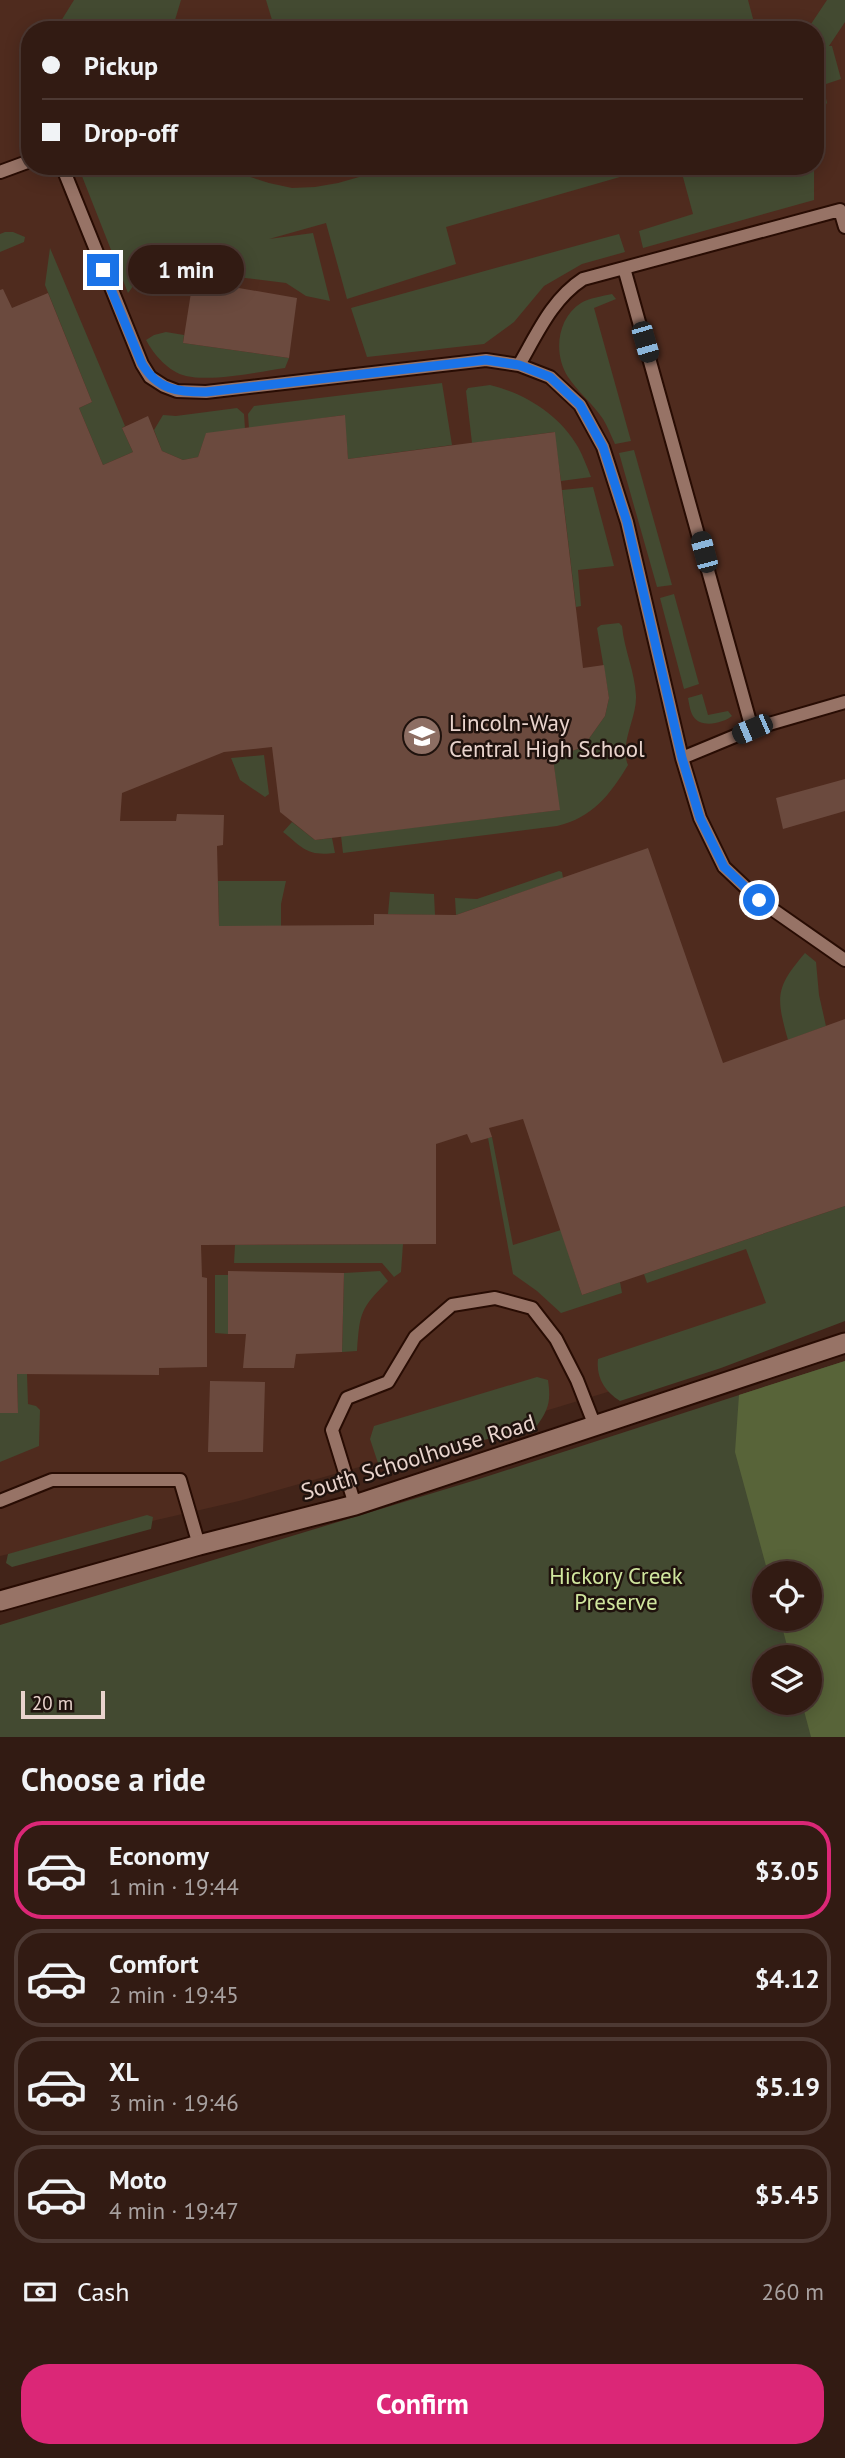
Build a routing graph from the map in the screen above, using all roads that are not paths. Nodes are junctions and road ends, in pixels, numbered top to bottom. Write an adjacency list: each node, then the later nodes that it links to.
1 (21, 165): 2 (lane)
2 (0, 173)
3 (66, 175): 6 (lane)
4 (845, 227): 5 (lane)
5 (624, 268): 6 (lane); 8 (lane)
6 (519, 365): 9 (lane)
7 (845, 702): 8 (lane)
8 (752, 729): 9 (lane)
9 (682, 758): 10 (lane)
10 (845, 960)
11 (845, 1343): 12 (street, South Schoolhouse Road)
12 (595, 1426): 14 (street, South Schoolhouse Road); 14 (lane)
13 (0, 1502): 15 (lane)
14 (355, 1505): 15 (street, South Schoolhouse Road)
15 (199, 1545): 16 (street, South Schoolhouse Road)
16 (0, 1601)

